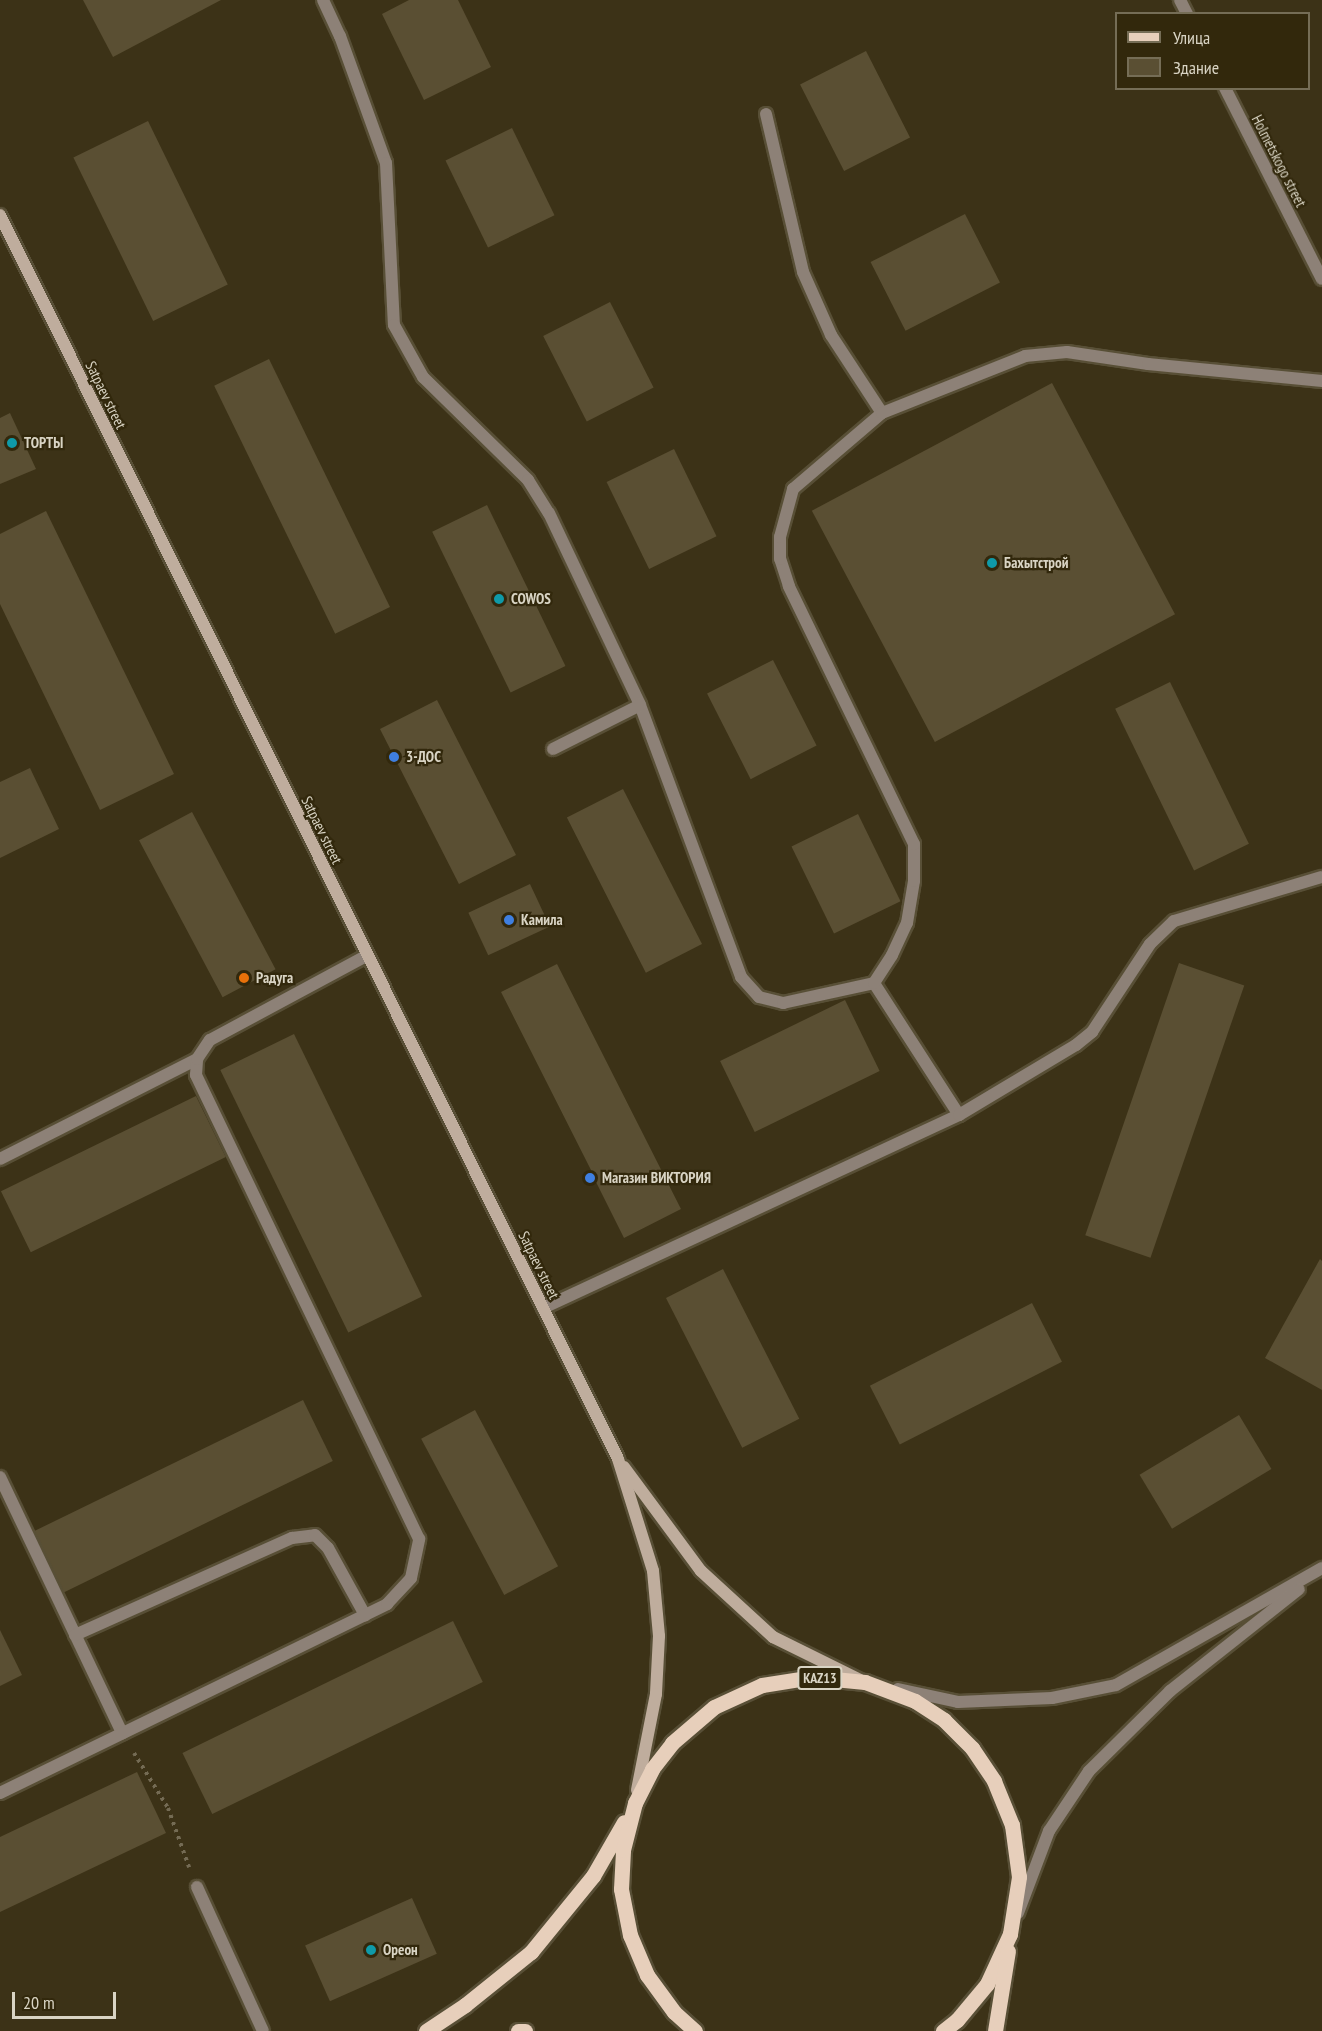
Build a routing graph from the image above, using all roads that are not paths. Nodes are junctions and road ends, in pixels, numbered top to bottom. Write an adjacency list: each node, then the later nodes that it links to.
1 (323, 0): 8 (street)
2 (1226, 90): 5 (street, Holmetskogo street)
3 (766, 114): 7 (street)
4 (0, 215): 11 (main road, Satpaev street)
5 (1322, 279)
6 (1322, 381): 7 (street)
7 (882, 413): 12 (street)
8 (640, 705): 9 (street); 12 (street)
9 (553, 749)
10 (1322, 877): 14 (street)
11 (368, 955): 13 (street); 16 (main road, Satpaev street)
12 (874, 983): 14 (street)
13 (197, 1059): 15 (street); 20 (street)
14 (958, 1115): 16 (street)
15 (0, 1159)
16 (543, 1308): 17 (main road, Satpaev street)
17 (618, 1459): 22 (main road); 25 (main road)
18 (0, 1477): 21 (street)
19 (1322, 1569): 22 (street); 27 (street)
20 (365, 1615): 21 (street); 23 (street)
21 (75, 1635): 23 (street)
22 (865, 1682): 25 (main road, KAZ13); 27 (main road, KAZ13)
23 (122, 1733): 24 (street)
24 (0, 1793)
25 (635, 1803): 29 (main road, KAZ13); 32 (main road, KAZ13)
26 (197, 1887): 28 (street)
27 (1010, 1934): 33 (main road, KAZ13); 34 (main road, KAZ13)
28 (263, 2031)
29 (426, 2031)
30 (518, 2031): 31 (main road)
31 (525, 2031)
32 (695, 2031)
33 (943, 2031)
34 (995, 2031)

